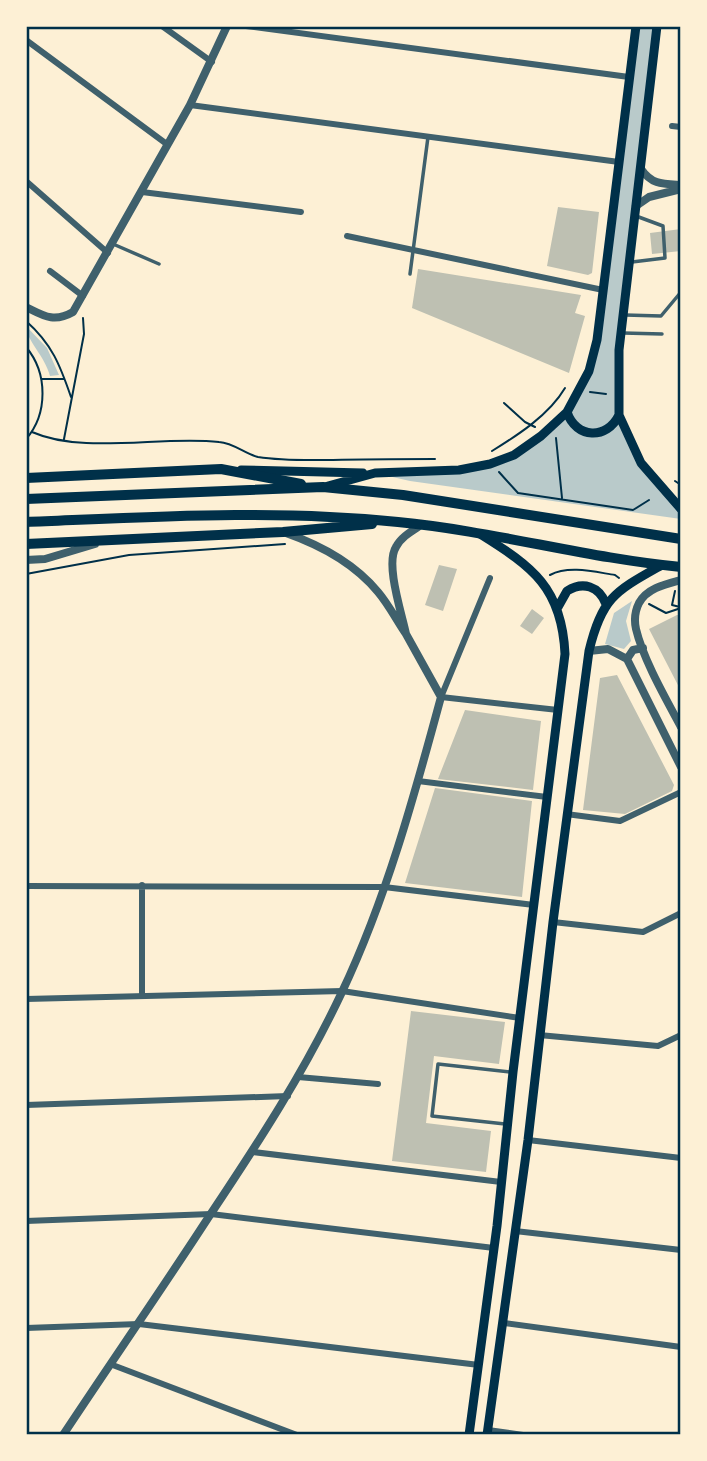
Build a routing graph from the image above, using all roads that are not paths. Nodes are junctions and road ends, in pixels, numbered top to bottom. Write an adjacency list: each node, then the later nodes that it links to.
1 (162, 26): 7 (street)
2 (227, 26): 7 (street)
3 (246, 26): 8 (street)
4 (635, 26): 8 (main road)
5 (657, 26): 15 (main road)
6 (26, 40): 13 (street)
7 (212, 62): 9 (street)
8 (629, 78): 14 (main road)
9 (190, 105): 12 (street); 13 (street)
10 (672, 126): 11 (street)
11 (681, 127)
12 (428, 137): 14 (street); 23 (lane)
13 (168, 145): 18 (street)
14 (619, 162): 29 (main road)
15 (641, 169): 17 (street); 19 (main road)
16 (26, 181): 24 (street)
17 (681, 187): 19 (street)
18 (142, 191): 20 (street); 22 (street)
19 (636, 211): 25 (main road); 25 (lane)
20 (301, 212)
21 (347, 236): 23 (street)
22 (113, 244): 24 (street); 26 (lane)
23 (414, 249): 28 (lane); 29 (street)
24 (108, 253): 31 (street)
25 (630, 263): 33 (main road)
26 (159, 264)
27 (50, 271): 31 (street)
28 (410, 274)
29 (603, 290): 36 (main road)
30 (681, 292): 33 (lane)
31 (83, 296): 32 (street)
32 (26, 307)
33 (623, 315): 34 (main road)
34 (621, 333): 35 (lane); 37 (main road)
35 (662, 334)
36 (567, 412): 37 (main road); 39 (main road)
37 (619, 415): 43 (main road)
38 (221, 469): 39 (main road); 40 (main road); 41 (main road)
39 (375, 473): 41 (main road)
40 (26, 478)
41 (323, 487): 42 (main road); 49 (main road)
42 (26, 499)
43 (681, 509)
44 (26, 522): 45 (main road)
45 (400, 522): 46 (main road); 47 (main road)
46 (421, 525): 48 (main road); 59 (street)
47 (283, 532): 50 (main road); 59 (street)
48 (479, 533): 53 (main road); 58 (main road)
49 (681, 539)
50 (106, 540): 51 (main road); 52 (street)
51 (26, 544)
52 (26, 560)
53 (662, 565): 54 (main road); 57 (main road)
54 (681, 567)
55 (490, 578): 63 (street)
56 (681, 580): 60 (street)
57 (606, 604): 58 (main road); 61 (main road)
58 (558, 607): 64 (main road)
59 (406, 634): 63 (street)
60 (643, 648): 62 (street); 65 (street)
61 (589, 651): 62 (street); 70 (main road)
62 (627, 659): 66 (street)
63 (441, 697): 64 (street); 67 (street)
64 (558, 710): 69 (main road)
65 (680, 725)
66 (681, 767)
67 (418, 781): 69 (street); 73 (street)
68 (681, 792): 70 (street)
69 (547, 797): 74 (main road)
70 (566, 814): 76 (main road)
71 (142, 885): 72 (street); 73 (street); 78 (street)
72 (26, 886)
73 (384, 887): 74 (street); 77 (street)
74 (534, 905): 80 (main road)
75 (681, 913): 76 (street)
76 (553, 922): 81 (main road)
77 (342, 991): 78 (street); 80 (street); 84 (street)
78 (142, 995): 79 (street)
79 (26, 999)
80 (520, 1018): 83 (main road)
81 (539, 1035): 82 (street); 89 (main road)
82 (681, 1035)
83 (513, 1072): 88 (main road); 88 (lane)
84 (298, 1077): 85 (street); 86 (street)
85 (378, 1084)
86 (288, 1096): 87 (street); 90 (street)
87 (26, 1105)
88 (507, 1125): 92 (main road)
89 (528, 1140): 91 (street); 95 (main road)
90 (253, 1152): 92 (street); 93 (street)
91 (681, 1158)
92 (501, 1182): 96 (main road)
93 (211, 1214): 94 (street); 96 (street); 99 (street)
94 (26, 1221)
95 (515, 1231): 97 (street); 98 (main road)
96 (494, 1248): 103 (main road)
97 (681, 1250)
98 (504, 1323): 101 (street); 104 (main road)
99 (139, 1324): 100 (street); 102 (street); 103 (street)
100 (26, 1328)
101 (681, 1347)
102 (110, 1364): 105 (street); 106 (street)
103 (479, 1365): 107 (main road)
104 (487, 1433): 108 (street)
105 (63, 1435)
106 (297, 1435)
107 (469, 1435)
108 (523, 1435)

